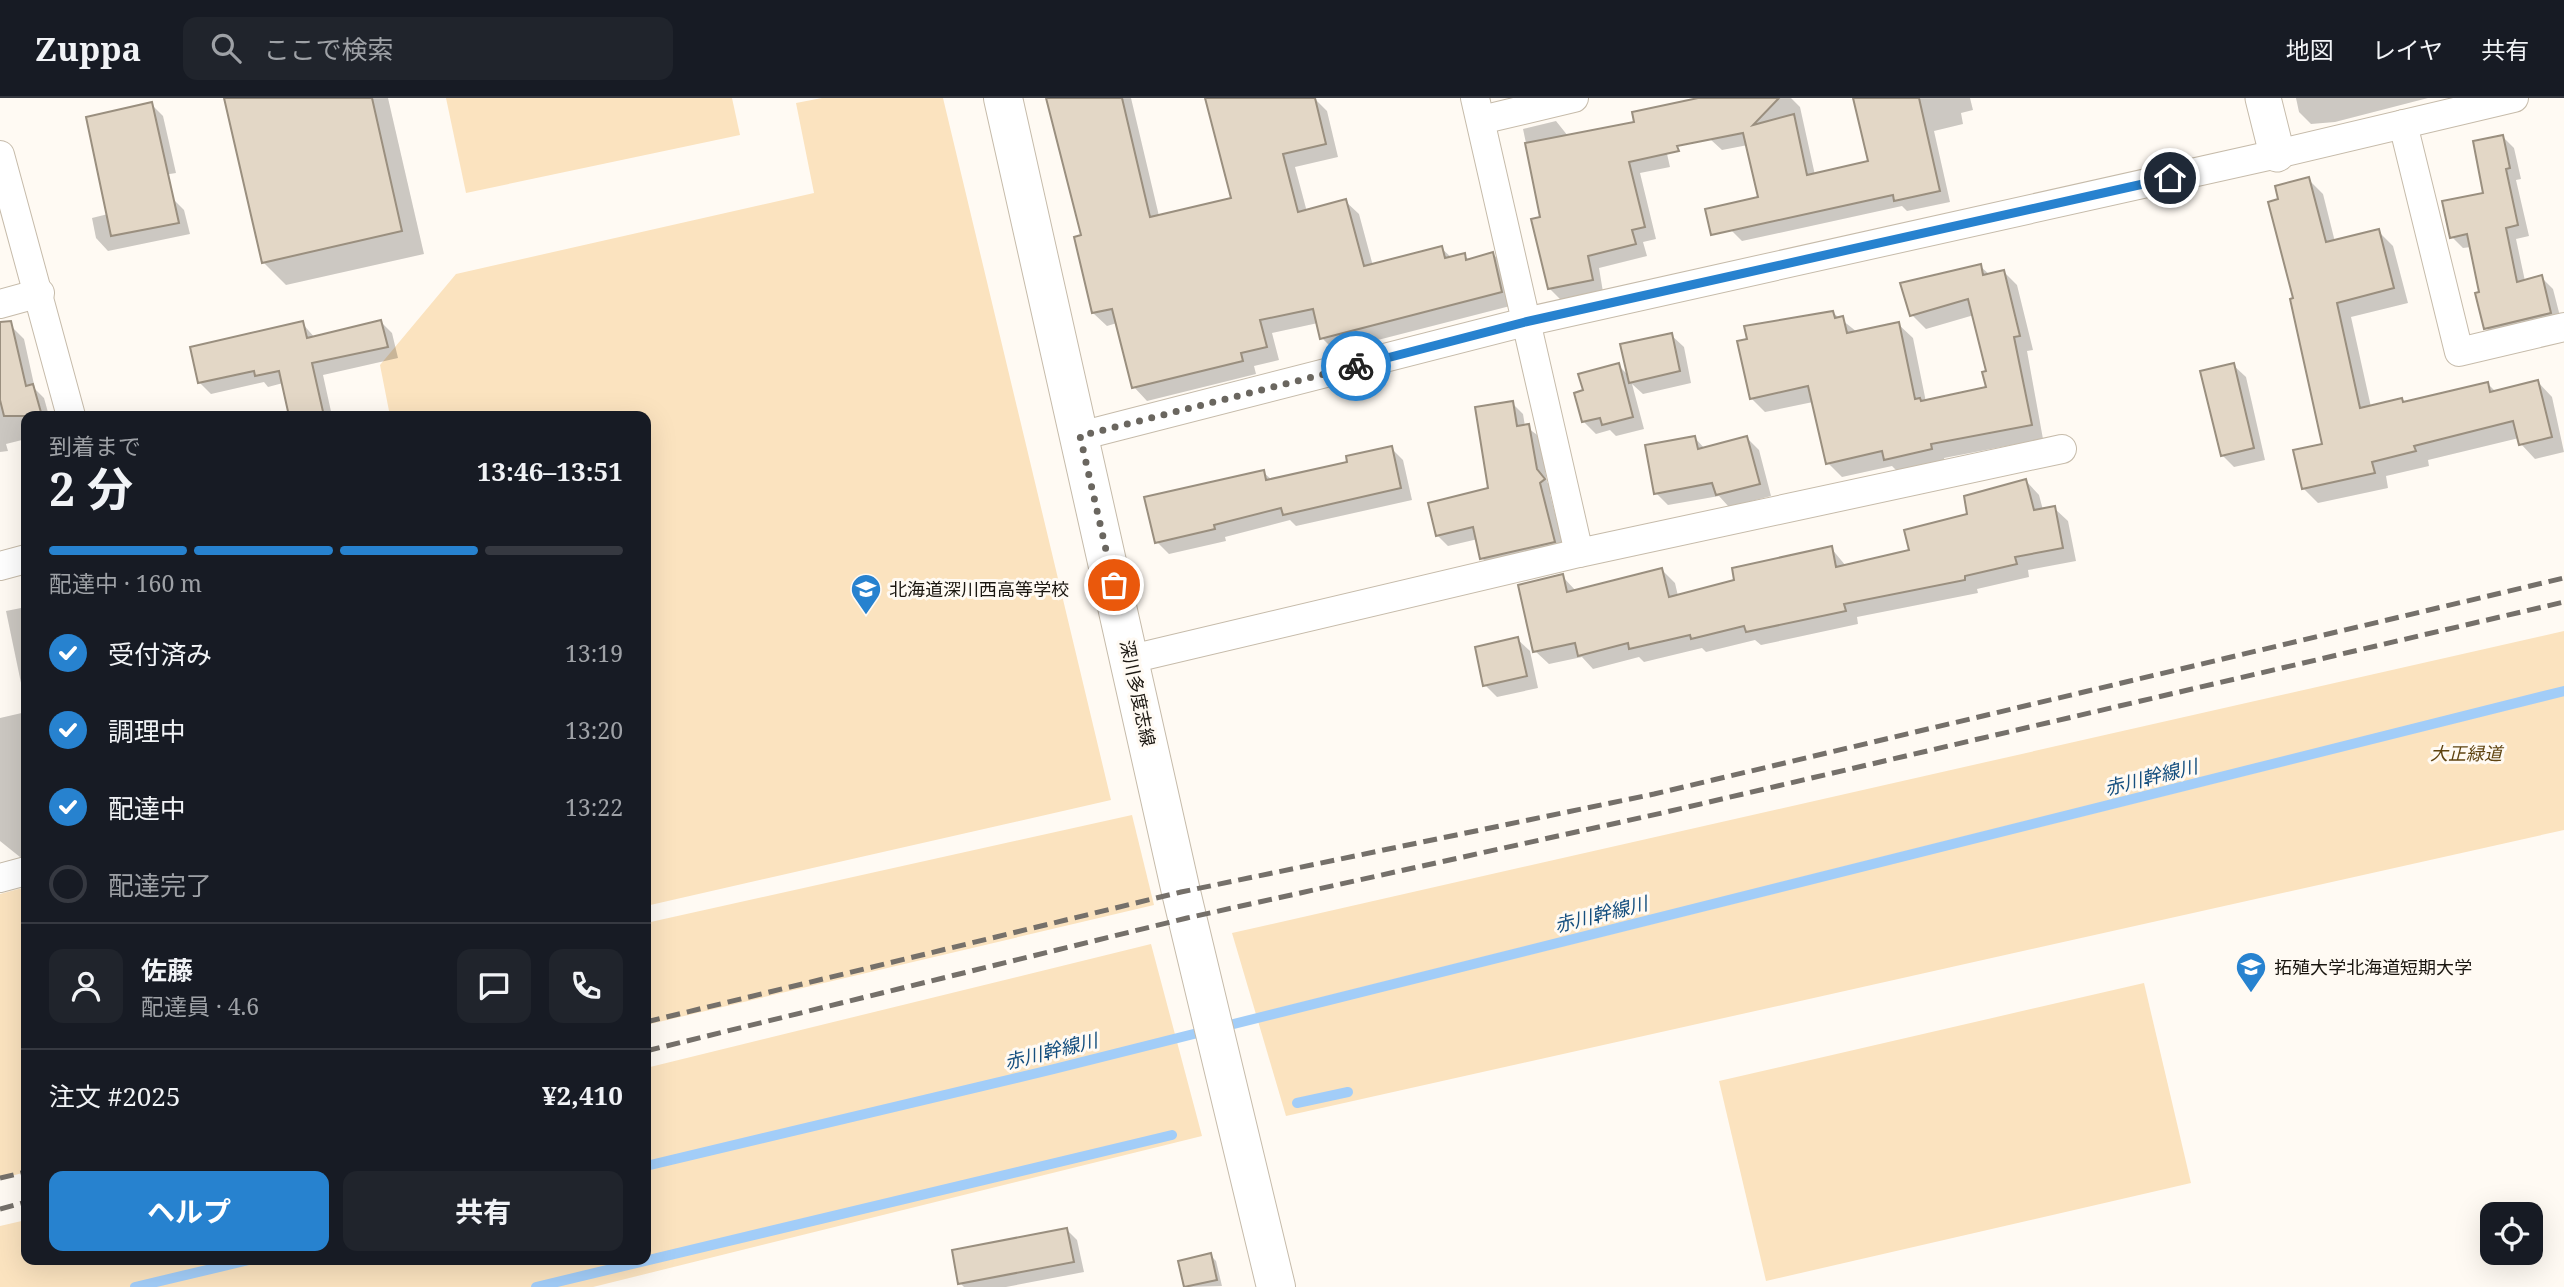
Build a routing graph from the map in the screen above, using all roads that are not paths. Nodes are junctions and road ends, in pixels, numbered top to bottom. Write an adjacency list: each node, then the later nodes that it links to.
1 (1003, 98): 14 (main road, 深川多度志線)
2 (1574, 98): 5 (street)
3 (2263, 98): 8 (street)
4 (2514, 98): 6 (street)
5 (1478, 109): 11 (street)
6 (2403, 124): 8 (street); 12 (street)
7 (0, 155): 9 (street)
8 (2277, 155): 11 (street)
9 (40, 293): 10 (street); 13 (street)
10 (0, 304)
11 (1525, 322): 14 (street); 16 (street)
12 (2564, 327)
13 (70, 411)
14 (1080, 436): 19 (main road, 深川多度志線)
15 (2062, 449): 16 (street)
16 (1579, 552): 19 (street)
17 (21, 560): 18 (street)
18 (0, 566)
19 (1131, 659): 22 (main road, 深川多度志線)
20 (21, 873): 21 (street)
21 (0, 878)
22 (1276, 1287)

